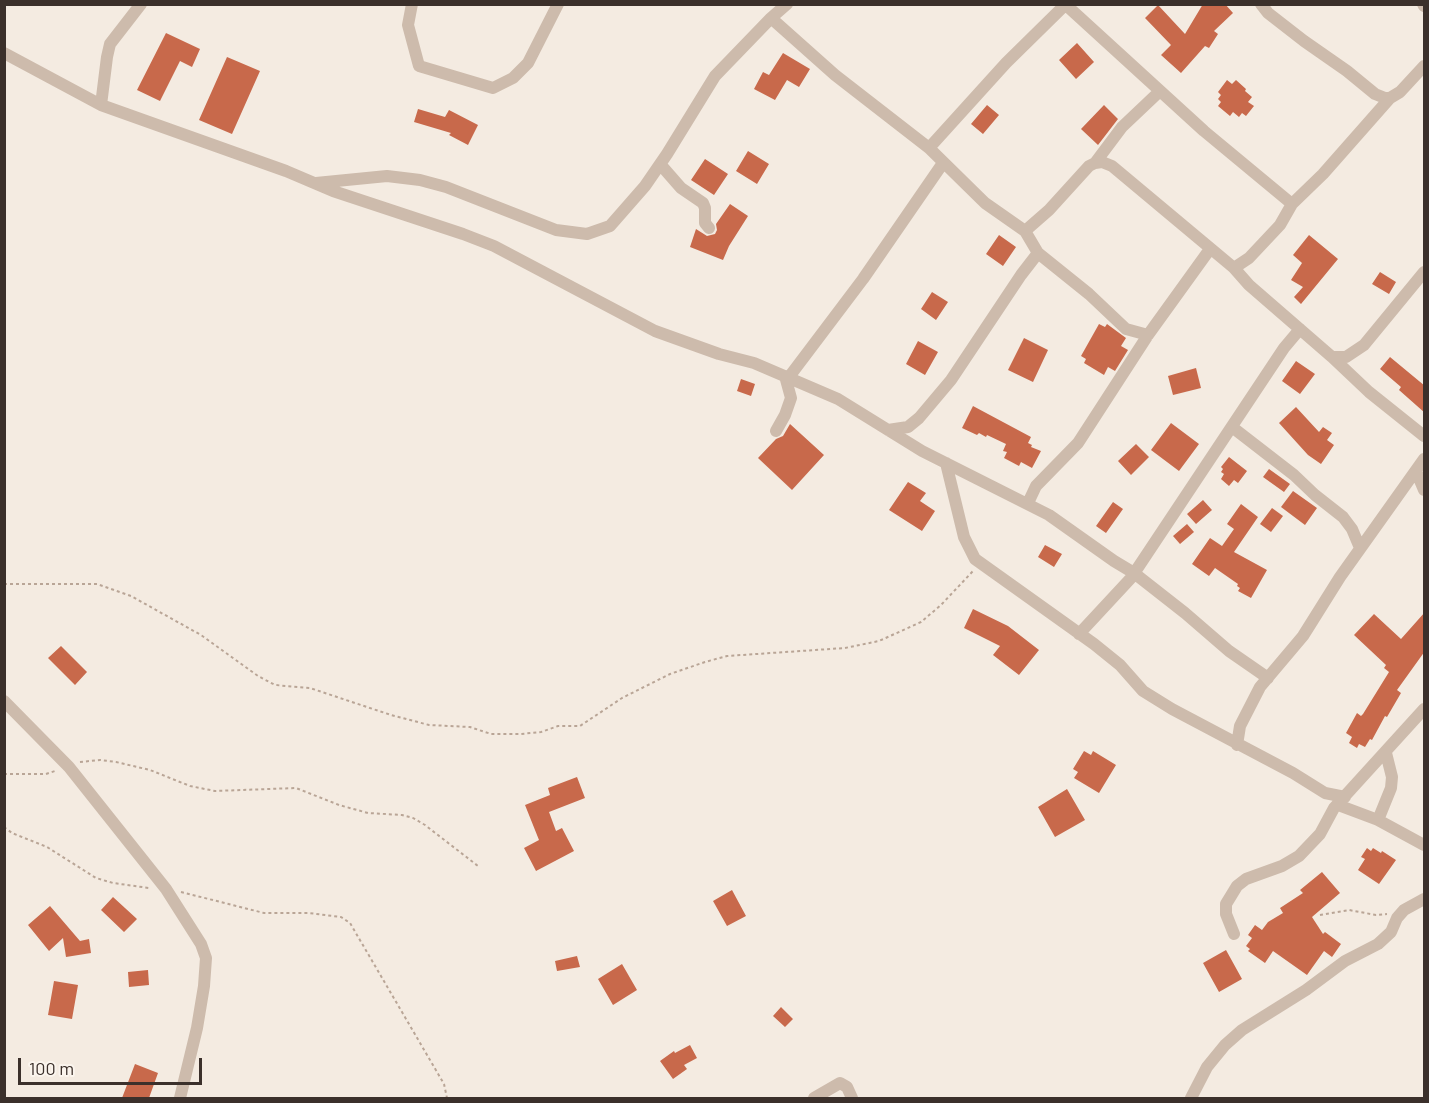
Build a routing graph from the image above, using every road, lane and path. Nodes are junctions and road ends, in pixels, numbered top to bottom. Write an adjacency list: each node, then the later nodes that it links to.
1 (141, 4): 12 (street)
2 (412, 4): 3 (street)
3 (558, 4)
4 (787, 4): 7 (street)
5 (1066, 5): 10 (street); 13 (street)
6 (1268, 7): 11 (street)
7 (771, 18): 13 (street); 16 (street)
8 (4, 53): 12 (street)
9 (1425, 66): 11 (street)
10 (1160, 91): 15 (street); 18 (street)
11 (1390, 98): 18 (street)
12 (101, 105): 17 (street)
13 (929, 148): 14 (street)
14 (943, 163): 20 (street); 28 (street)
15 (1095, 163): 20 (street); 21 (street)
16 (660, 164): 17 (street); 19 (street)
17 (315, 183): 28 (street)
18 (1292, 204): 23 (street)
19 (709, 228)
20 (1024, 231): 22 (street)
21 (1210, 249): 23 (street); 26 (street)
22 (1038, 253): 26 (street); 30 (street)
23 (1234, 268): 25 (street)
24 (1425, 272): 27 (street)
25 (1300, 329): 27 (street); 29 (street)
26 (1148, 335): 37 (street)
27 (1332, 357): 32 (street)
28 (787, 377): 30 (street); 31 (street)
29 (1232, 427): 38 (street); 40 (street)
30 (888, 430): 34 (street)
31 (776, 431)
32 (1425, 436)
33 (1425, 459): 35 (street)
34 (946, 463): 37 (street); 39 (street)
35 (1416, 471): 36 (street); 38 (street)
36 (1425, 490)
37 (1028, 504): 40 (street)
38 (1360, 548): 43 (street)
39 (980, 563): 41 (path); 42 (street)
40 (1134, 573): 42 (street); 43 (street)
41 (4, 584)
42 (1079, 634): 46 (street)
43 (1268, 678): 46 (street)
44 (4, 701): 48 (street)
45 (1425, 709): 47 (street)
46 (1237, 745): 50 (street)
47 (1386, 753): 50 (street); 51 (street)
48 (69, 767): 49 (path); 54 (path); 55 (street)
49 (4, 774)
50 (1342, 801): 51 (street); 59 (street)
51 (1378, 820): 53 (street)
52 (4, 826): 55 (path)
53 (1425, 845)
54 (478, 866)
55 (166, 889): 60 (street); 61 (path)
56 (1425, 899): 57 (street)
57 (1404, 910): 58 (path); 64 (street)
58 (1320, 915)
59 (1234, 934)
60 (180, 1098)
61 (447, 1098)
62 (813, 1098): 63 (street)
63 (852, 1098)
64 (1191, 1098)

